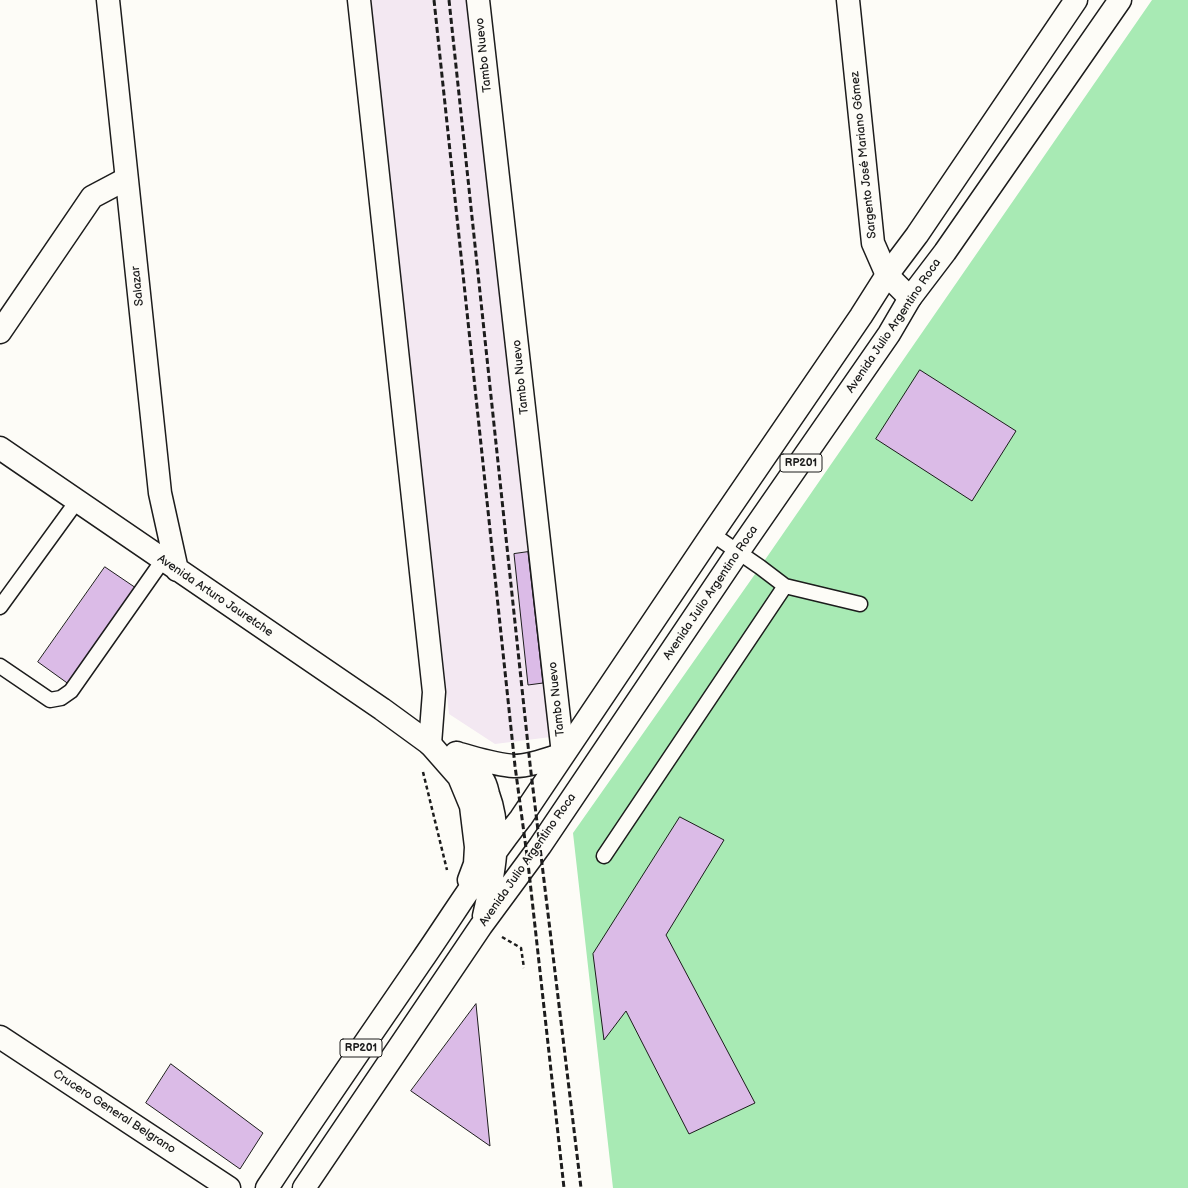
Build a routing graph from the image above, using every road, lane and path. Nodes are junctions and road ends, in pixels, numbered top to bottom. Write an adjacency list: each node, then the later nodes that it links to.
1 (108, 0): 7 (main road, Salazar)
2 (359, 0): 20 (main road)
3 (478, 0): 22 (main road, Tambo Nuevo)
4 (848, 0): 8 (main road, Sargento José Mariano Gómez)
5 (1076, 0): 8 (main road, RP201)
6 (1120, 0): 9 (main road, Avenida Julio Argentino Roca / RP201)
7 (126, 179): 10 (main road); 15 (main road, Salazar)
8 (887, 276): 9 (main road, Sargento José Mariano Gómez); 13 (main road, RP201)
9 (910, 298): 14 (main road, Avenida Julio Argentino Roca / RP201)
10 (0, 332)
11 (0, 448): 12 (main road, Avenida Arturo Jauretche)
12 (77, 501): 15 (main road, Avenida Arturo Jauretche); 18 (lane)
13 (712, 534): 14 (lane); 22 (main road, RP201)
14 (738, 552): 16 (lane); 28 (main road, Avenida Julio Argentino Roca / RP201)
15 (170, 565): 19 (lane); 20 (main road, Avenida Arturo Jauretche)
16 (785, 586): 17 (lane); 25 (lane)
17 (860, 604)
18 (0, 607)
19 (0, 666)
20 (430, 744): 21 (main road); 27 (main road)
21 (457, 753): 22 (main road); 24 (main road)
22 (563, 754): 24 (main road, RP201)
23 (423, 770): 26 (path)
24 (496, 850): 27 (main road, RP201); 28 (main road)
25 (604, 856)
26 (447, 871)
27 (457, 910): 32 (main road, RP201)
28 (481, 926): 29 (path); 33 (main road, Avenida Julio Argentino Roca / RP201)
29 (524, 968)
30 (0, 1037): 31 (main road, Crucero General Belgrano)
31 (229, 1188)
32 (267, 1188)
33 (304, 1188)

